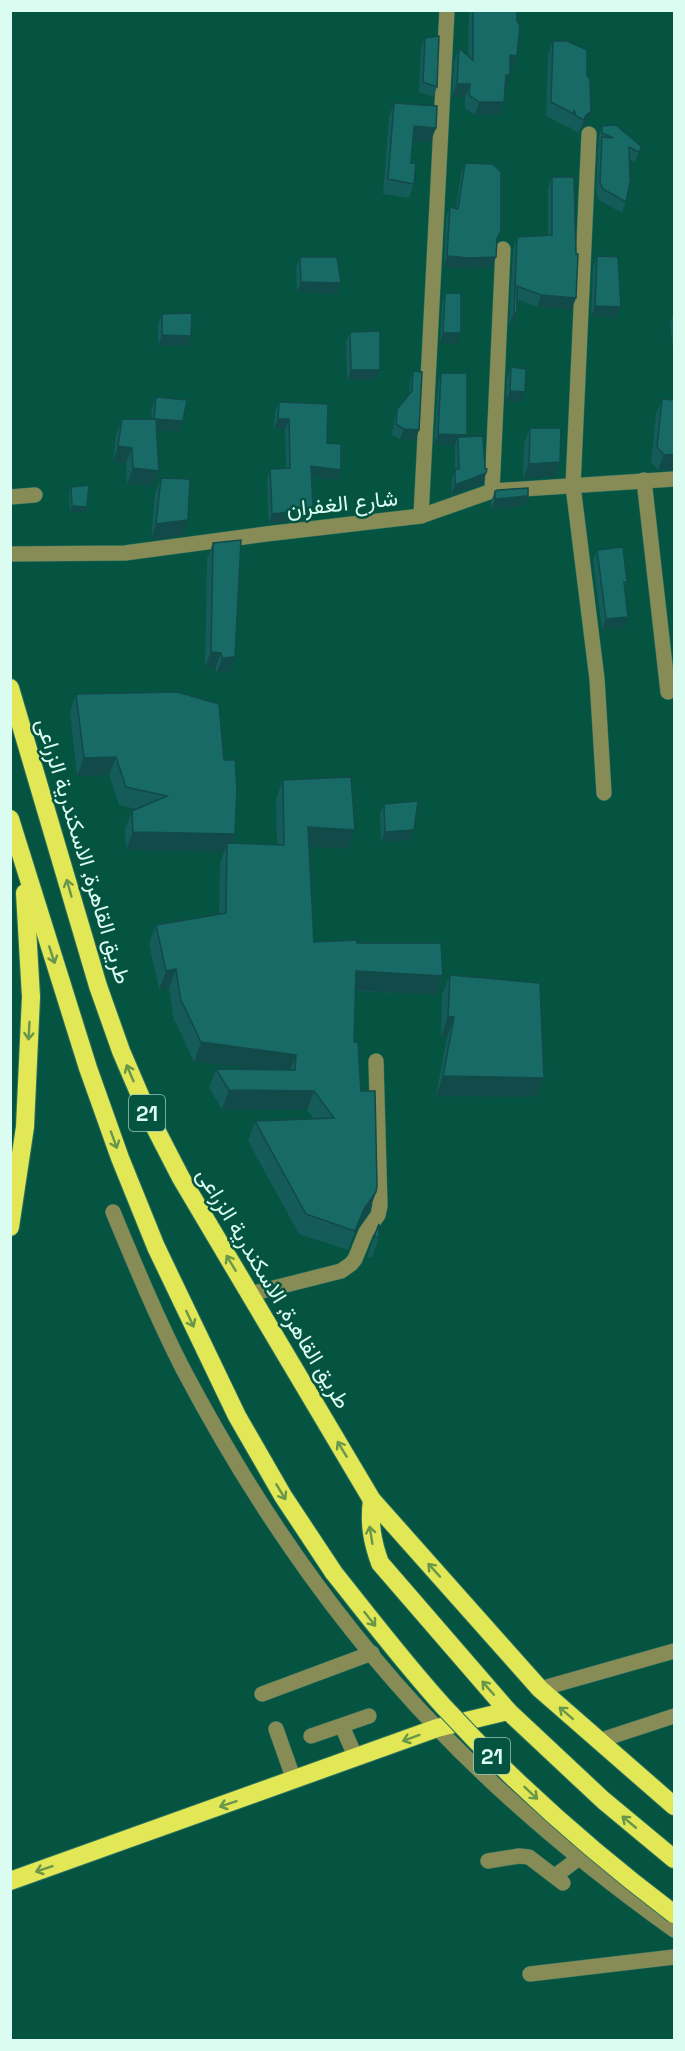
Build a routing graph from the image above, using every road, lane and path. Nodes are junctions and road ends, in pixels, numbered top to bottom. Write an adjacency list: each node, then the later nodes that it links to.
1 (447, 10): 10 (street)
2 (589, 134): 6 (street)
3 (503, 249): 7 (street)
4 (675, 479): 5 (street, شارع الغفران)
5 (644, 480): 6 (street, شارع الغفران); 13 (street)
6 (573, 486): 7 (street, شارع الغفران); 14 (street)
7 (492, 491): 10 (street, شارع الغفران)
8 (35, 495): 9 (street)
9 (10, 497)
10 (421, 516): 11 (street, شارع الغفران)
11 (10, 554)
12 (10, 688): 20 (highway, طريق القاهرة, الاسكندرية الزراعى / 21, one-way to 12)
13 (668, 692)
14 (604, 793)
15 (10, 819): 16 (highway, 21)
16 (24, 867): 19 (highway, one-way to 19); 41 (highway, 21, one-way to 41, bridge)
17 (375, 1061): 20 (street)
18 (113, 1212): 23 (street)
19 (10, 1227)
20 (250, 1294): 21 (highway, طريق القاهرة, الاسكندرية الزراعى / 21, one-way to 20)
21 (372, 1500): 24 (highway, طريق القاهرة, الاسكندرية الزراعى / 21, one-way to 21); 26 (highway, one-way to 21)
22 (675, 1651): 24 (street)
23 (372, 1653): 25 (street); 30 (street)
24 (540, 1689): 33 (highway, طريق القاهرة, الاسكندرية الزراعى / 21, one-way to 24)
25 (262, 1694)
26 (508, 1711): 30 (highway); 38 (highway, one-way to 26)
27 (369, 1716): 29 (street)
28 (675, 1716): 33 (street)
29 (342, 1726): 32 (street); 34 (street)
30 (437, 1728): 34 (highway, one-way to 34); 37 (street)
31 (276, 1729): 35 (street)
32 (311, 1736)
33 (598, 1741): 36 (highway, طريق القاهرة, الاسكندرية الزراعى / 21)
34 (356, 1758): 35 (highway)
35 (294, 1780): 40 (highway, one-way to 40)
36 (675, 1806)
37 (579, 1858): 39 (street); 42 (street)
38 (675, 1859)
39 (488, 1861)
40 (10, 1881)
41 (675, 1914)
42 (675, 1930)
43 (675, 1957): 44 (street)
44 (530, 1974)

